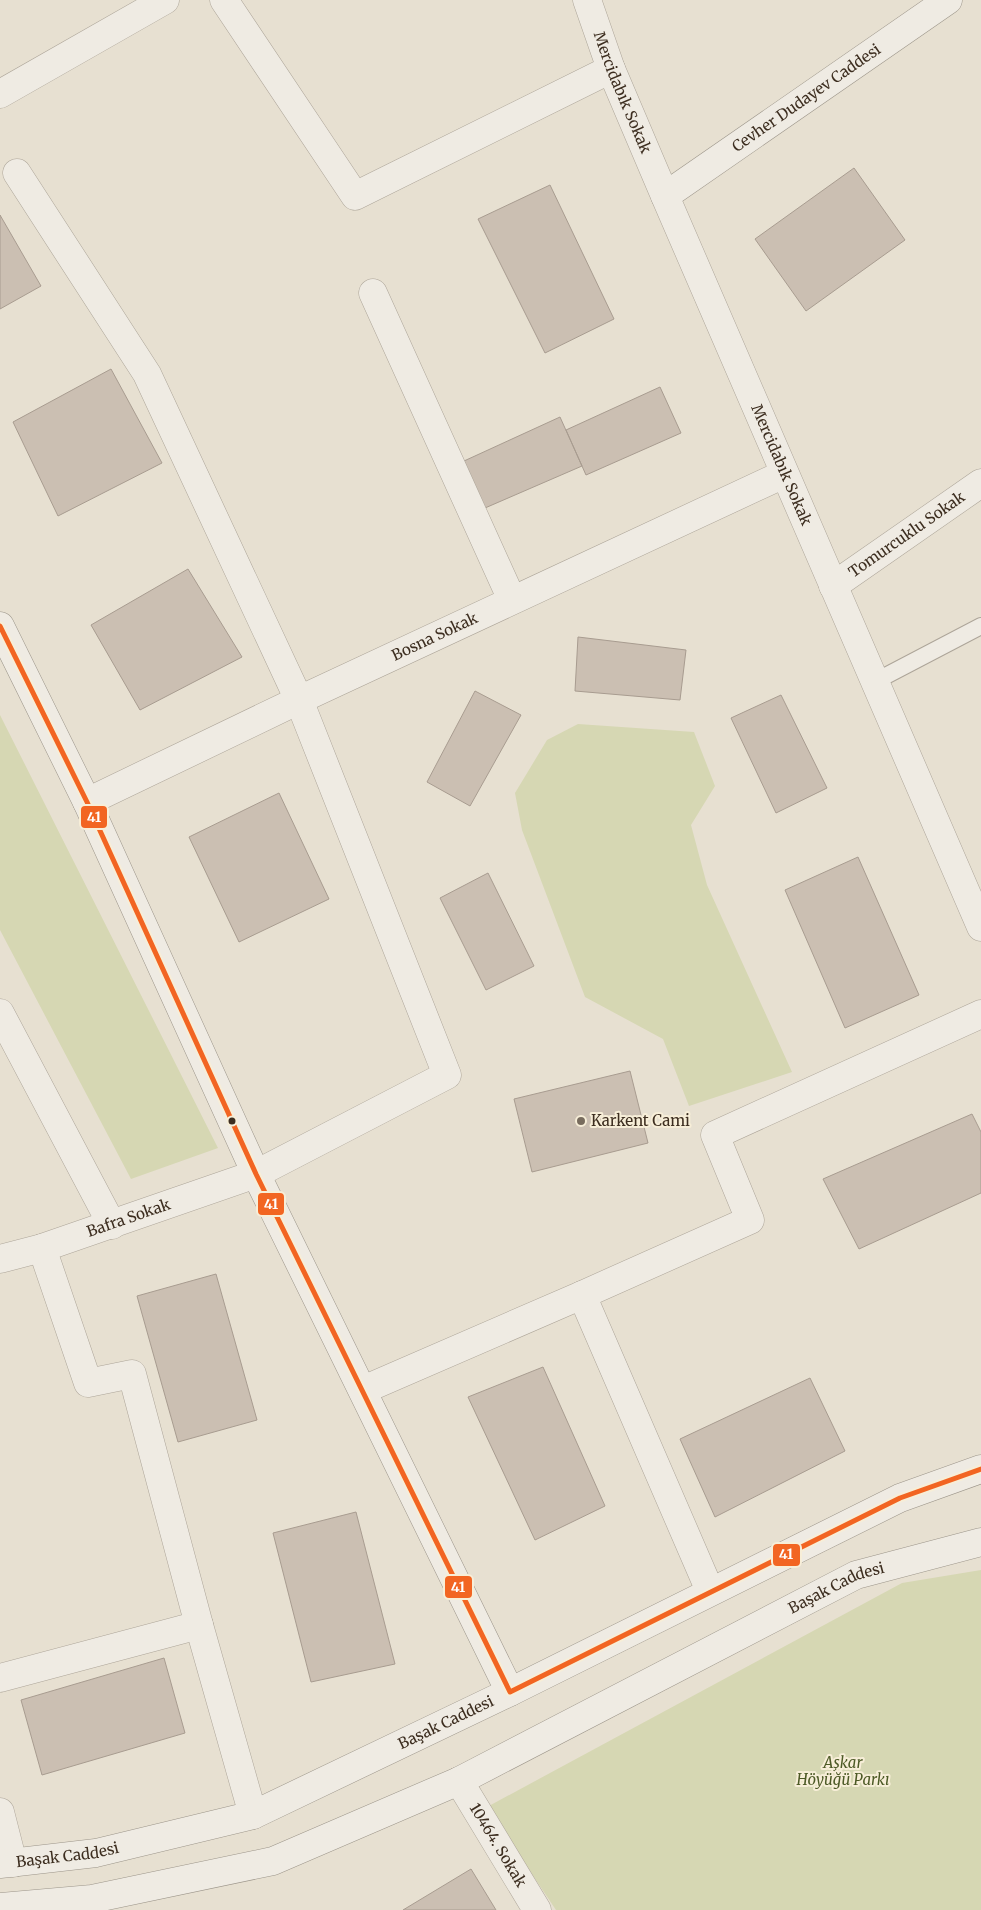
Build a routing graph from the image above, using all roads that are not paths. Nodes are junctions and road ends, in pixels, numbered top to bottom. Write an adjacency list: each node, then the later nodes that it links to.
1 (166, 0): 6 (street)
2 (224, 0): 5 (street)
3 (587, 0): 5 (street, Mercidabık Sokak)
4 (948, 0): 8 (street, Cevher Dudayev Caddesi)
5 (611, 69): 8 (street, Mercidabık Sokak)
6 (0, 94)
7 (17, 172): 17 (street)
8 (665, 196): 10 (street, Mercidabık Sokak)
9 (373, 293): 13 (street)
10 (784, 474): 12 (street, Mercidabık Sokak); 13 (street, Bosna Sokak)
11 (981, 483): 12 (street, Tomurcuklu Sokak)
12 (833, 586): 16 (street, Mercidabık Sokak)
13 (512, 600): 17 (street, Bosna Sokak)
14 (0, 626): 18 (street)
15 (981, 626): 16 (lane)
16 (874, 682): 19 (street, Mercidabık Sokak)
17 (299, 700): 18 (street, Bosna Sokak); 22 (street, Bafra Sokak)
18 (87, 802): 22 (street)
19 (981, 927)
20 (0, 1013): 23 (street)
21 (981, 1014): 26 (street)
22 (256, 1174): 23 (street, Bafra Sokak); 27 (street)
23 (112, 1225): 24 (street, Bafra Sokak)
24 (42, 1248): 25 (street, Bafra Sokak); 31 (street)
25 (0, 1259)
26 (582, 1295): 27 (street); 30 (street)
27 (363, 1390): 33 (street)
28 (981, 1469): 30 (street, Başak Caddesi)
29 (981, 1542): 34 (street, Başak Caddesi)
30 (710, 1591): 33 (street, Başak Caddesi)
31 (199, 1625): 32 (street); 36 (street)
32 (0, 1678)
33 (510, 1692): 36 (street, Başak Caddesi)
34 (459, 1781): 38 (street, Başak Caddesi); 39 (street, 10464. Sokak)
35 (0, 1812): 37 (street)
36 (253, 1815): 37 (street, Başak Caddesi)
37 (6, 1864)
38 (0, 1907)
39 (537, 1910)

